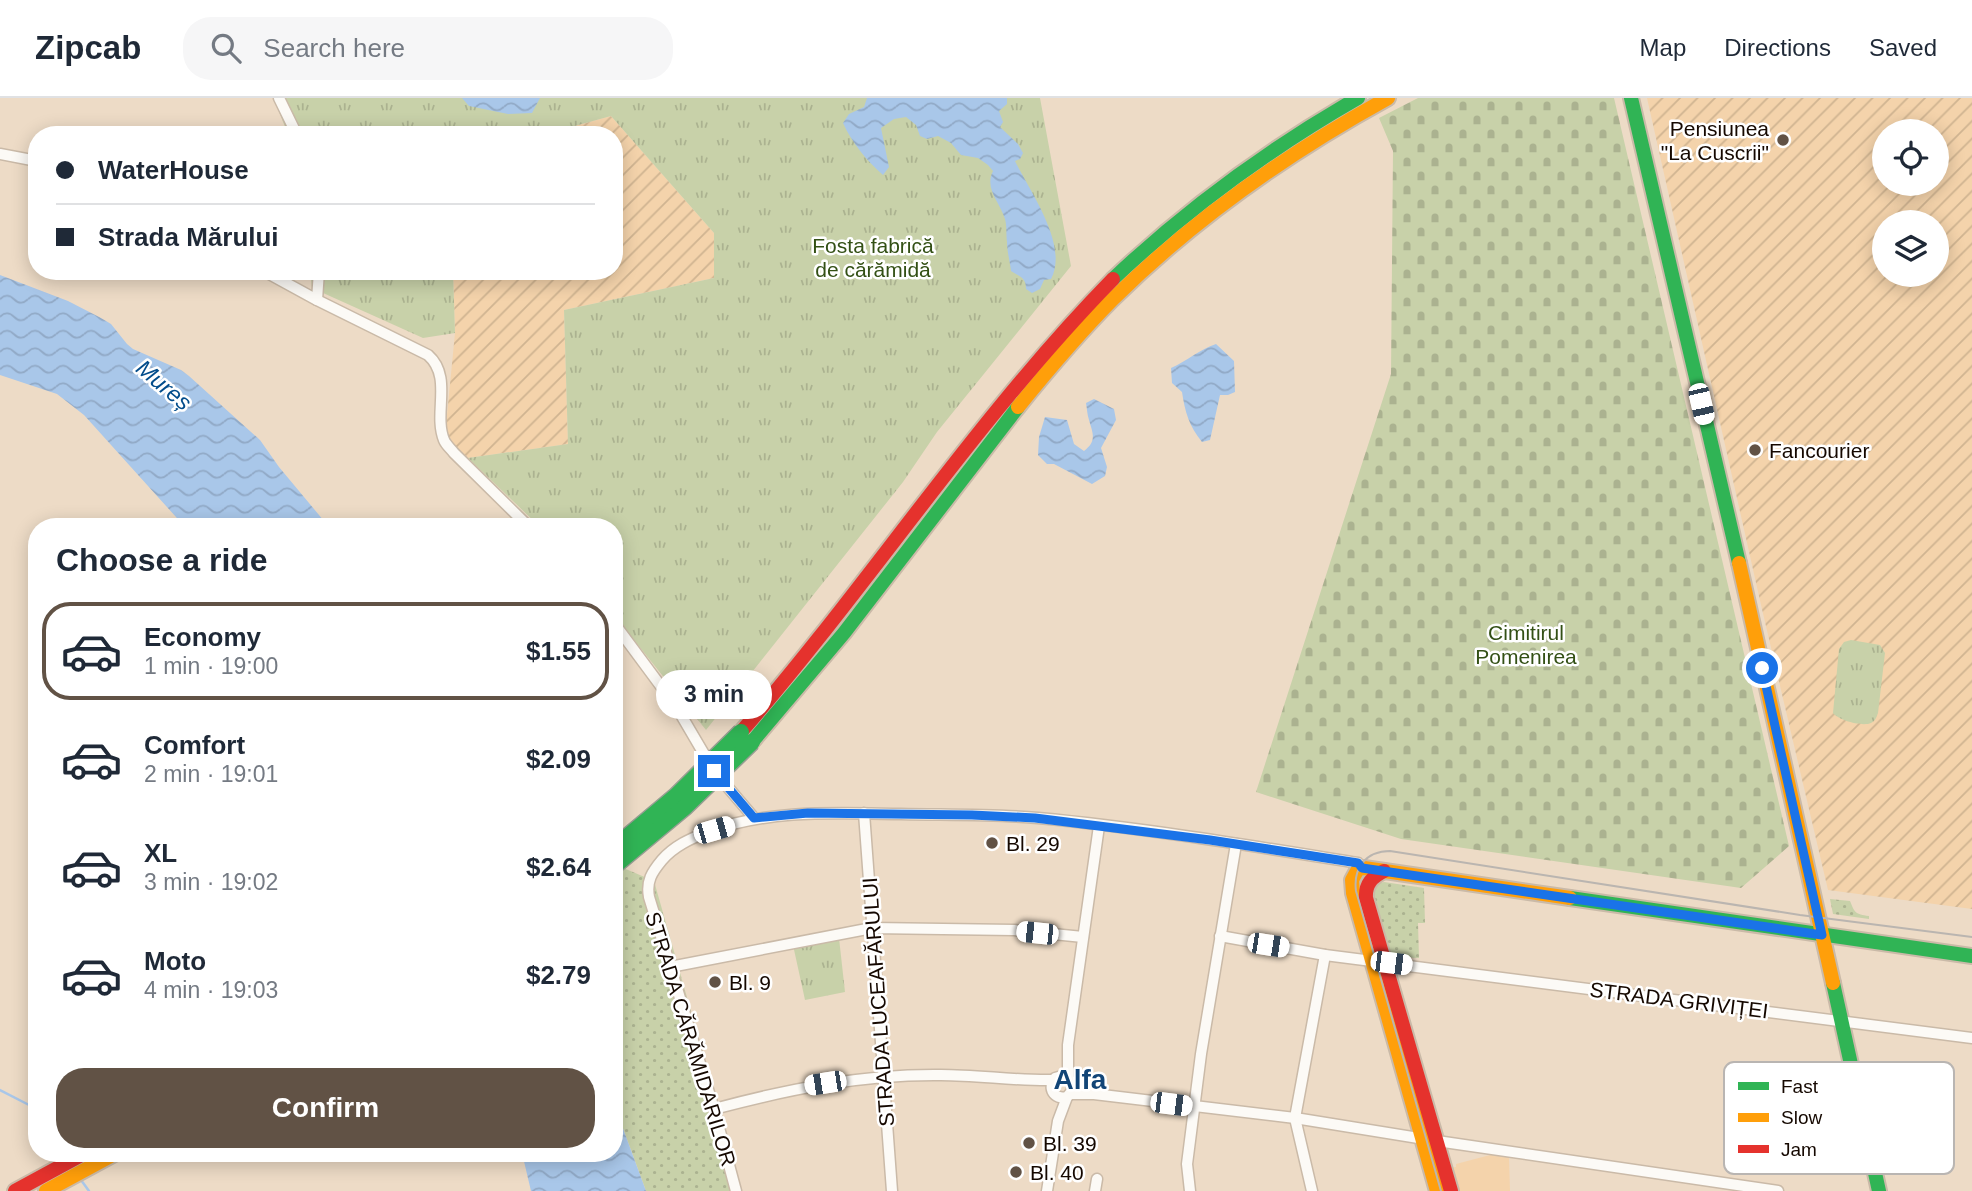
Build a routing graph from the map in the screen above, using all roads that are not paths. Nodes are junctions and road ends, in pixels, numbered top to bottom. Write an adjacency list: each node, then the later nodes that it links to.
1 (279, 98): 5 (street)
2 (1358, 98): 11 (main road)
3 (1388, 98): 11 (main road)
4 (1631, 98): 24 (main road)
5 (293, 126)
6 (0, 153): 7 (street)
7 (28, 159)
8 (280, 280): 10 (street)
9 (318, 280): 10 (street)
10 (317, 300): 12 (street)
11 (1035, 375): 14 (main road)
12 (521, 518)
13 (623, 635): 16 (street)
14 (746, 737): 18 (main road, bridge); 20 (main road, bridge)
15 (864, 813): 16 (street); 17 (street); 23 (street, STRADA LUCEAFĂRULUI)
16 (754, 818): 30 (street, STRADA CĂRĂMIDARILOR)
17 (1099, 826): 19 (street); 26 (street)
18 (623, 840)
19 (1236, 844): 21 (street); 25 (street)
20 (623, 859)
21 (1354, 869): 22 (main road); 29 (main road)
22 (1385, 871): 24 (main road); 29 (main road)
23 (872, 928): 26 (street); 30 (street); 35 (street, STRADA LUCEAFĂRULUI)
24 (1822, 935): 28 (main road); 31 (main road)
25 (1220, 936): 27 (street, STRADA GRIVIȚEI); 42 (street)
26 (1083, 937): 33 (street)
27 (1325, 955): 29 (street, STRADA GRIVIȚEI); 44 (street)
28 (1972, 956)
29 (1379, 962): 31 (street, STRADA GRIVIȚEI); 46 (main road)
30 (670, 967): 43 (street, STRADA CĂRĂMIDARILOR)
31 (1841, 1021): 32 (street, STRADA GRIVIȚEI); 34 (main road)
32 (1972, 1038)
33 (1068, 1054): 36 (street); 38 (street)
34 (1850, 1062)
35 (882, 1077): 37 (street); 43 (street); 53 (street, STRADA LUCEAFĂRULUI)
36 (1056, 1078): 37 (street); 38 (street); 39 (street)
37 (1028, 1080): 39 (street)
38 (1070, 1081): 40 (street); 41 (street)
39 (1054, 1093): 41 (street); 45 (street)
40 (1094, 1094): 41 (street); 42 (street)
41 (1068, 1096): 45 (street)
42 (1195, 1107): 44 (street); 56 (street)
43 (713, 1109): 52 (street, STRADA CĂRĂMIDARILOR)
44 (1295, 1118): 46 (street); 57 (street)
45 (1058, 1121): 54 (street)
46 (1430, 1140): 58 (main road); 59 (main road); 60 (street)
47 (75, 1162): 50 (main road)
48 (97, 1162): 50 (main road)
49 (1097, 1179): 55 (street)
50 (52, 1182): 51 (main road)
51 (15, 1191)
52 (736, 1191)
53 (892, 1191)
54 (1047, 1191)
55 (1095, 1191)
56 (1191, 1191)
57 (1312, 1191)
58 (1437, 1191)
59 (1451, 1191)
60 (1778, 1191)

